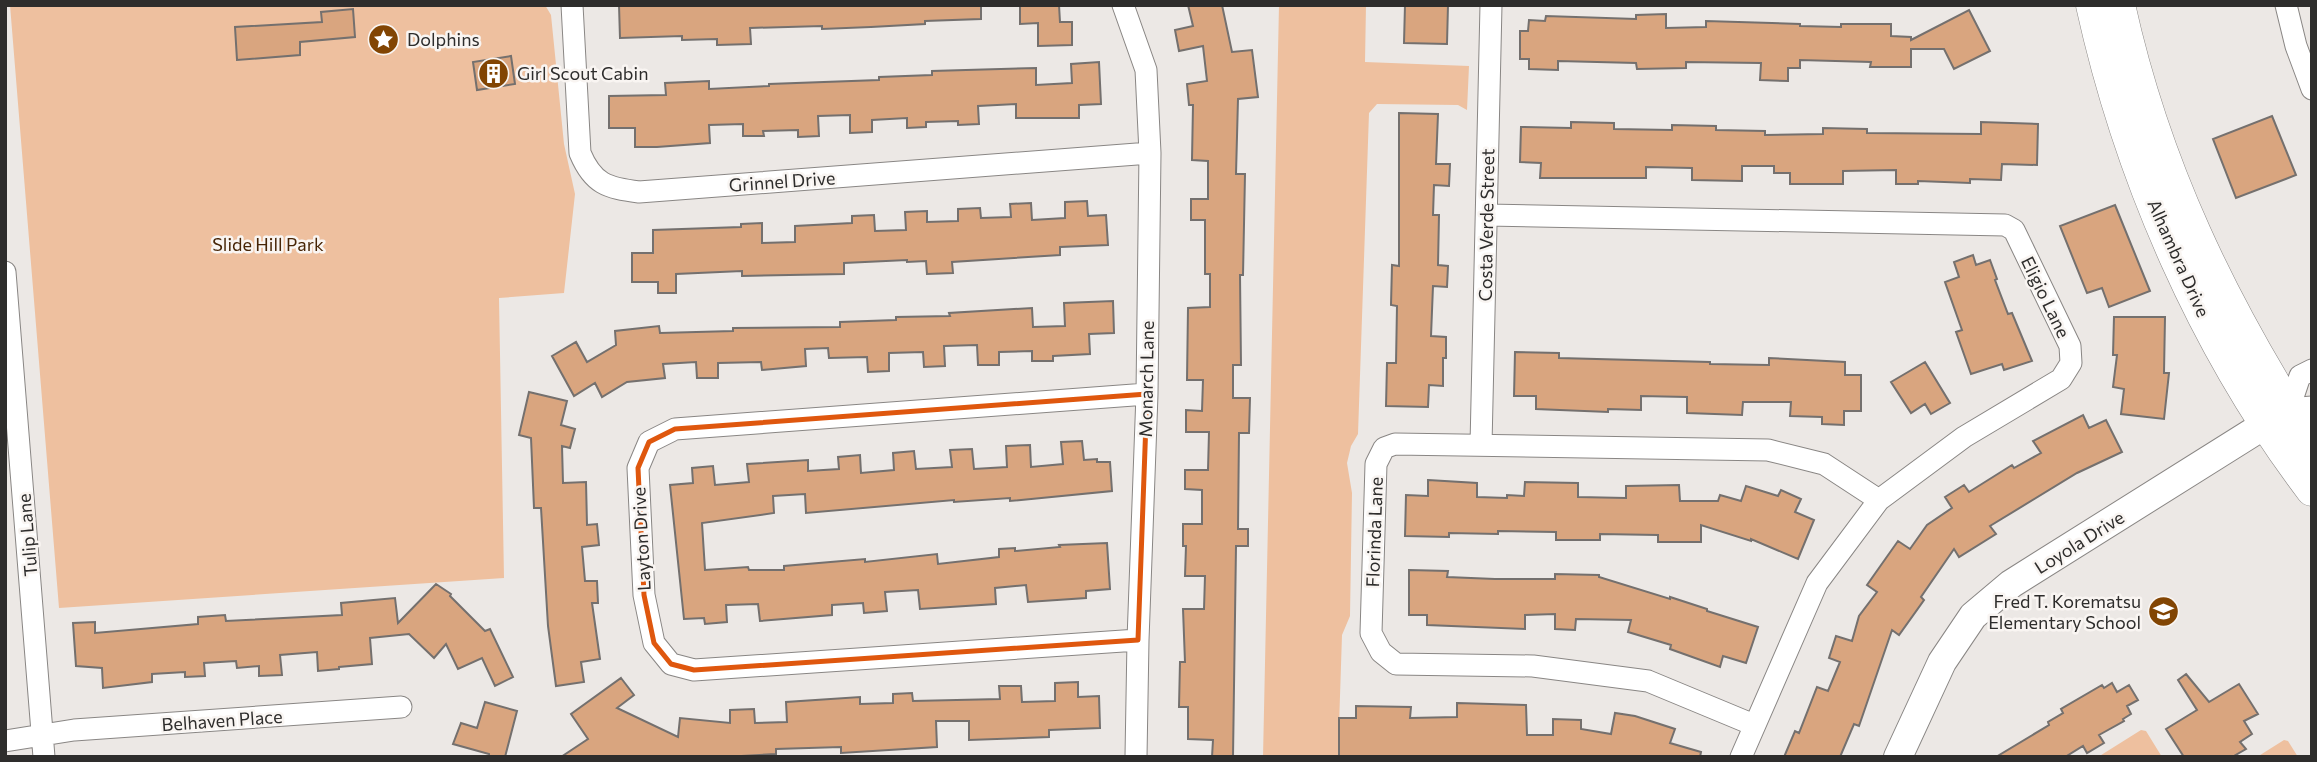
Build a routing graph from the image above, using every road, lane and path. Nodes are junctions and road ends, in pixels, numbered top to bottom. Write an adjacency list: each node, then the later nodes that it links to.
1 (572, 5): 9 (street, Grinnel Drive)
2 (1123, 5): 9 (street, Monarch Lane)
3 (1491, 5): 10 (street, Costa Verde Street)
4 (2092, 5): 14 (main road, Alhambra Drive)
5 (2119, 5): 14 (main road, Alhambra Drive)
6 (2286, 5): 7 (street)
7 (2304, 43): 8 (street)
8 (2312, 89)
9 (1150, 153): 13 (street, Monarch Lane)
10 (1487, 215): 15 (street, Costa Verde Street); 19 (street, Eligio Lane)
11 (5, 272): 18 (street, Tulip Lane)
12 (2312, 370): 14 (street)
13 (1147, 394): 20 (street, Monarch Lane); 20 (street, Layton Drive)
14 (2289, 414): 16 (main road, Alhambra Drive); 17 (main road, Alhambra Drive); 28 (street, Loyola Drive)
15 (1481, 445): 19 (street, Florinda Lane); 22 (street, Florinda Lane)
16 (2312, 445)
17 (2312, 490)
18 (14, 498): 23 (street, Tulip Lane)
19 (1879, 499): 22 (street, Eligio Lane)
20 (1138, 640): 26 (street, Monarch Lane)
21 (401, 707): 23 (street, Belhaven Place)
22 (1754, 725): 27 (street, Eligio Lane)
23 (43, 735): 24 (street, Belhaven Place); 25 (street, Tulip Lane)
24 (5, 741)
25 (44, 757)
26 (1136, 757)
27 (1741, 757)
28 (1898, 757)

